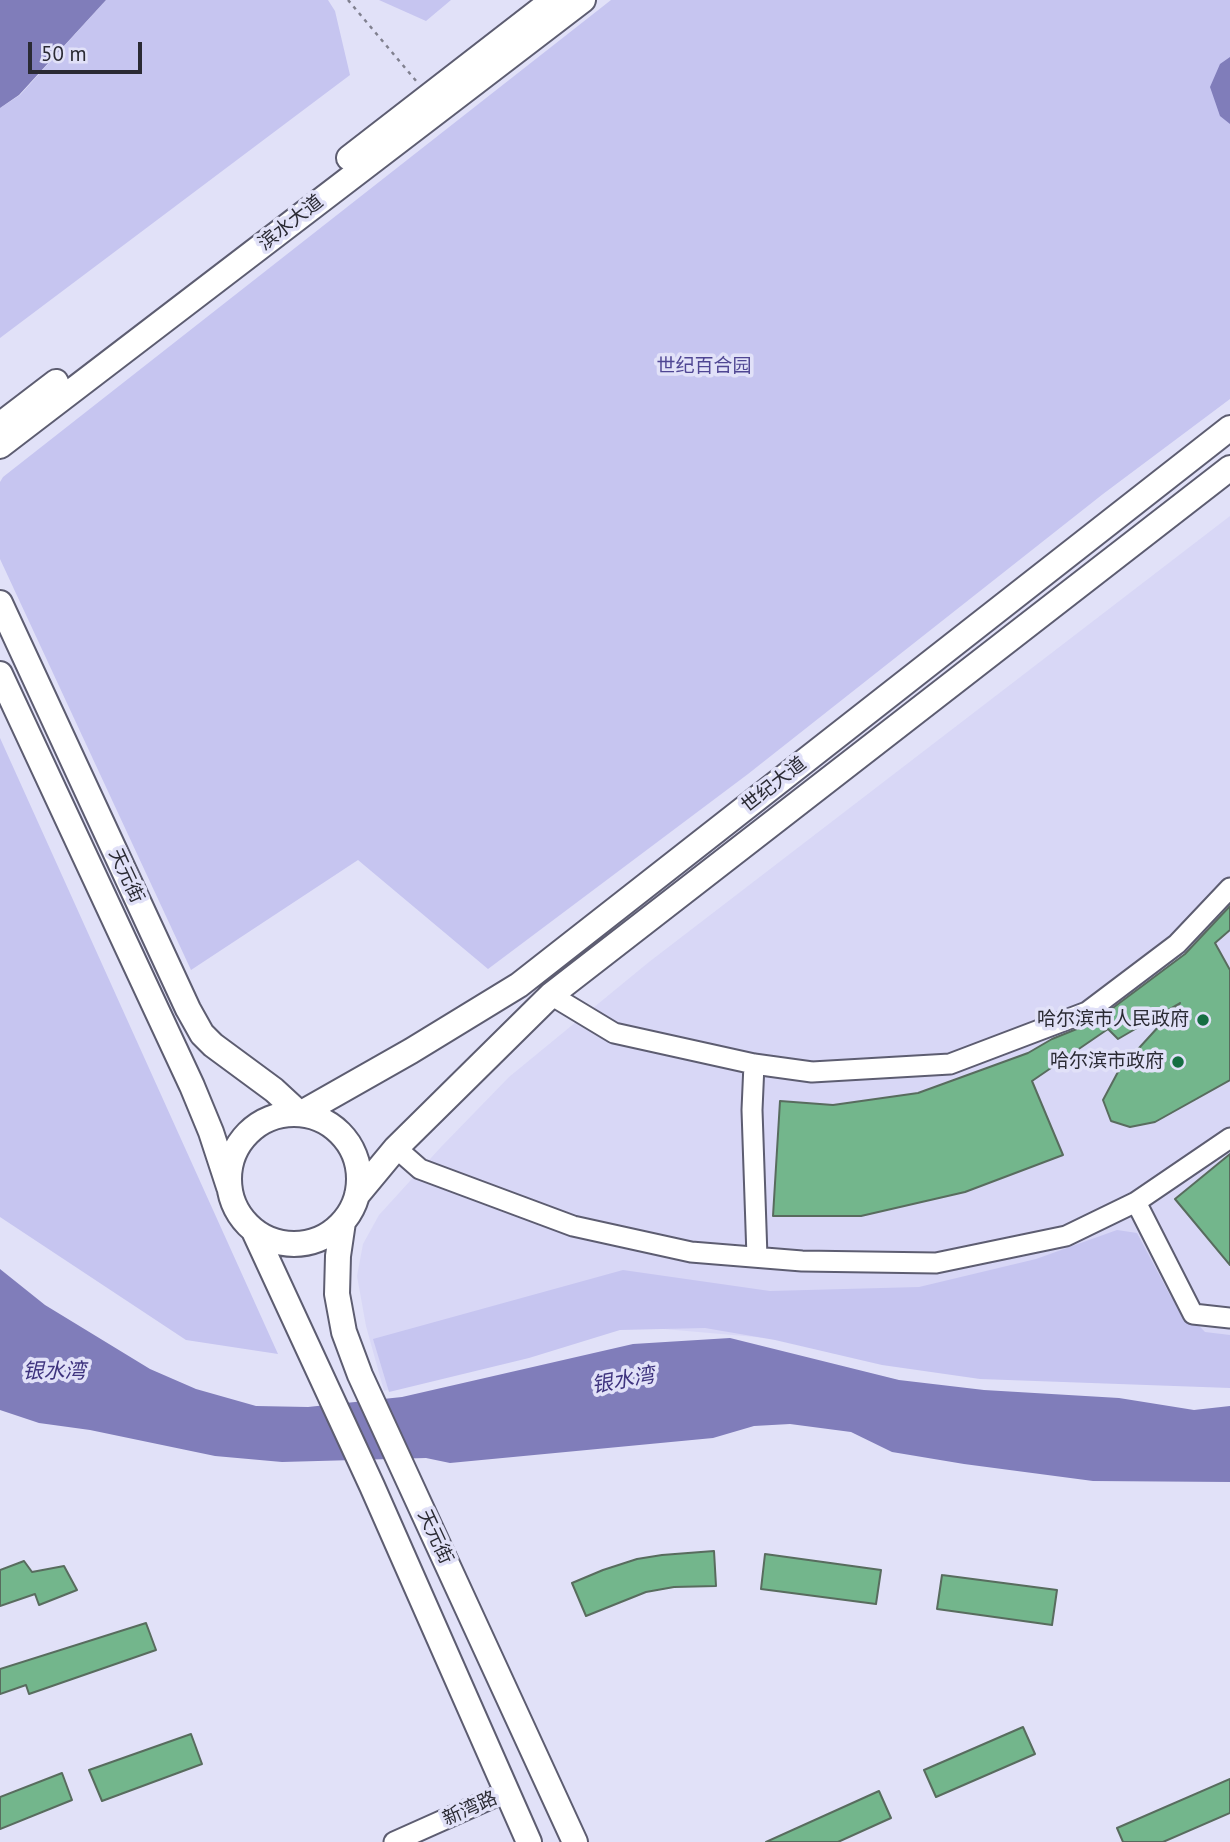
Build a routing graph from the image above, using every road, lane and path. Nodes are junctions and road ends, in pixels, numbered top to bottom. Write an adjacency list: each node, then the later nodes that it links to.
1 (348, 0): 4 (path)
2 (553, 0): 4 (main road, 滨水大道)
3 (583, 0): 7 (main road, 滨水大道)
4 (428, 96): 5 (main road, 滨水大道)
5 (0, 425)
6 (1230, 428): 14 (main road, 世纪大道)
7 (0, 446)
8 (1230, 468): 12 (main road, 世纪大道)
9 (0, 603): 14 (main road, 天元街)
10 (0, 674): 17 (main road, 天元街)
11 (1230, 888): 13 (street)
12 (551, 995): 13 (street); 16 (main road, 世纪大道)
13 (754, 1064): 22 (street)
14 (300, 1114): 17 (main road); 18 (main road)
15 (1230, 1138): 19 (street)
16 (396, 1148): 18 (main road, 世纪大道); 22 (street)
17 (229, 1187): 21 (main road)
18 (357, 1195): 20 (main road)
19 (1136, 1202): 22 (street); 23 (street)
20 (343, 1222): 21 (main road); 27 (main road, 天元街)
21 (254, 1231): 24 (main road, 天元街)
22 (757, 1257)
23 (1230, 1318)
24 (506, 1792): 25 (street, 新湾路); 26 (main road, 天元街)
25 (394, 1842)
26 (529, 1842)
27 (575, 1842)

